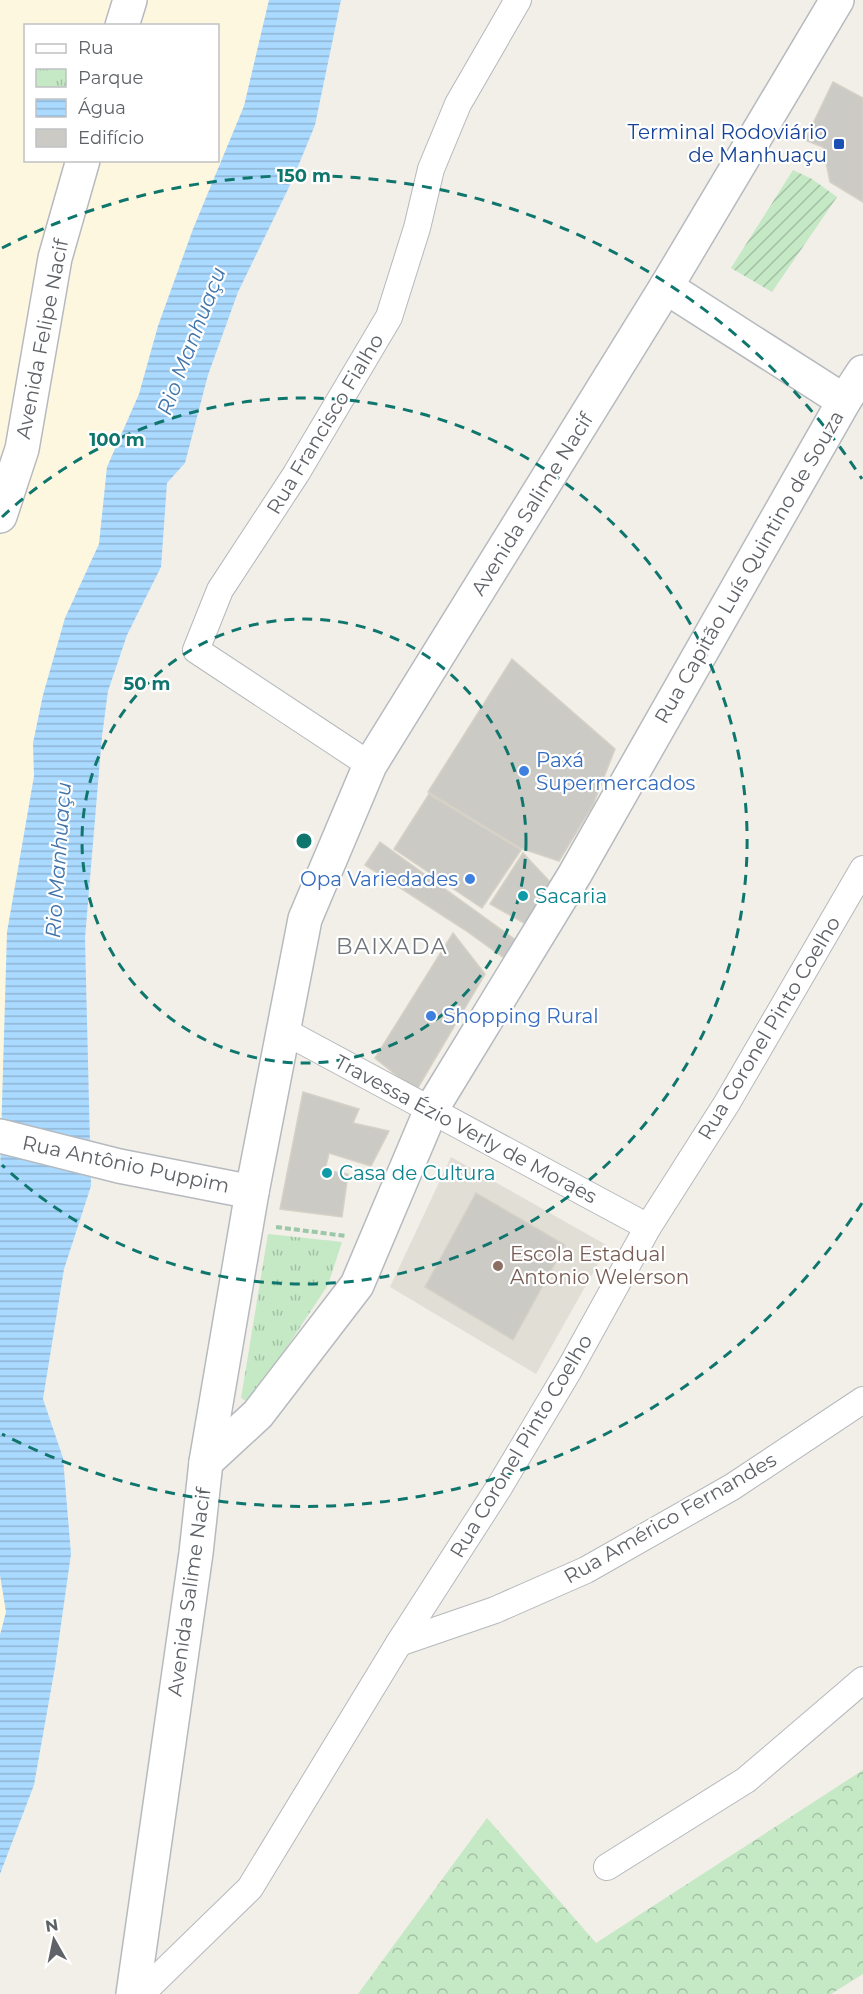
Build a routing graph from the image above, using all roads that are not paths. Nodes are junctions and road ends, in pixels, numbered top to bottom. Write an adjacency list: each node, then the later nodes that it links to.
1 (130, 0): 4 (street)
2 (518, 0): 10 (street, Rua Francisco Fialho)
3 (837, 0): 6 (street, Avenida Salime Nacif)
4 (123, 24)
5 (82, 162): 9 (street, Avenida Felipe Nacif)
6 (666, 286): 8 (street); 10 (street, Avenida Salime Nacif)
7 (863, 372): 8 (street, Rua Capitão Luís Quintino de Souza)
8 (844, 401): 13 (street, Rua Capitão Luís Quintino de Souza)
9 (0, 516)
10 (369, 765): 12 (street, Avenida Salime Nacif)
11 (863, 869): 16 (street, Rua Coronel Pinto Coelho)
12 (284, 1031): 13 (street, Travessa Ézio Verly de Moraes); 15 (street, Avenida Salime Nacif)
13 (431, 1110): 16 (street, Travessa Ézio Verly de Moraes); 18 (street, Rua Capitão Luís Quintino de Souza)
14 (0, 1136): 15 (street, Rua Antônio Puppim)
15 (250, 1208): 18 (street, Avenida Salime Nacif)
16 (648, 1227): 19 (street, Rua Coronel Pinto Coelho)
17 (863, 1400): 19 (street, Rua Américo Fernandes)
18 (206, 1462): 22 (street, Avenida Salime Nacif)
19 (399, 1642): 23 (street, Rua Coronel Pinto Coelho)
20 (863, 1680): 21 (street)
21 (607, 1868)
22 (133, 1994)
23 (141, 1994)

